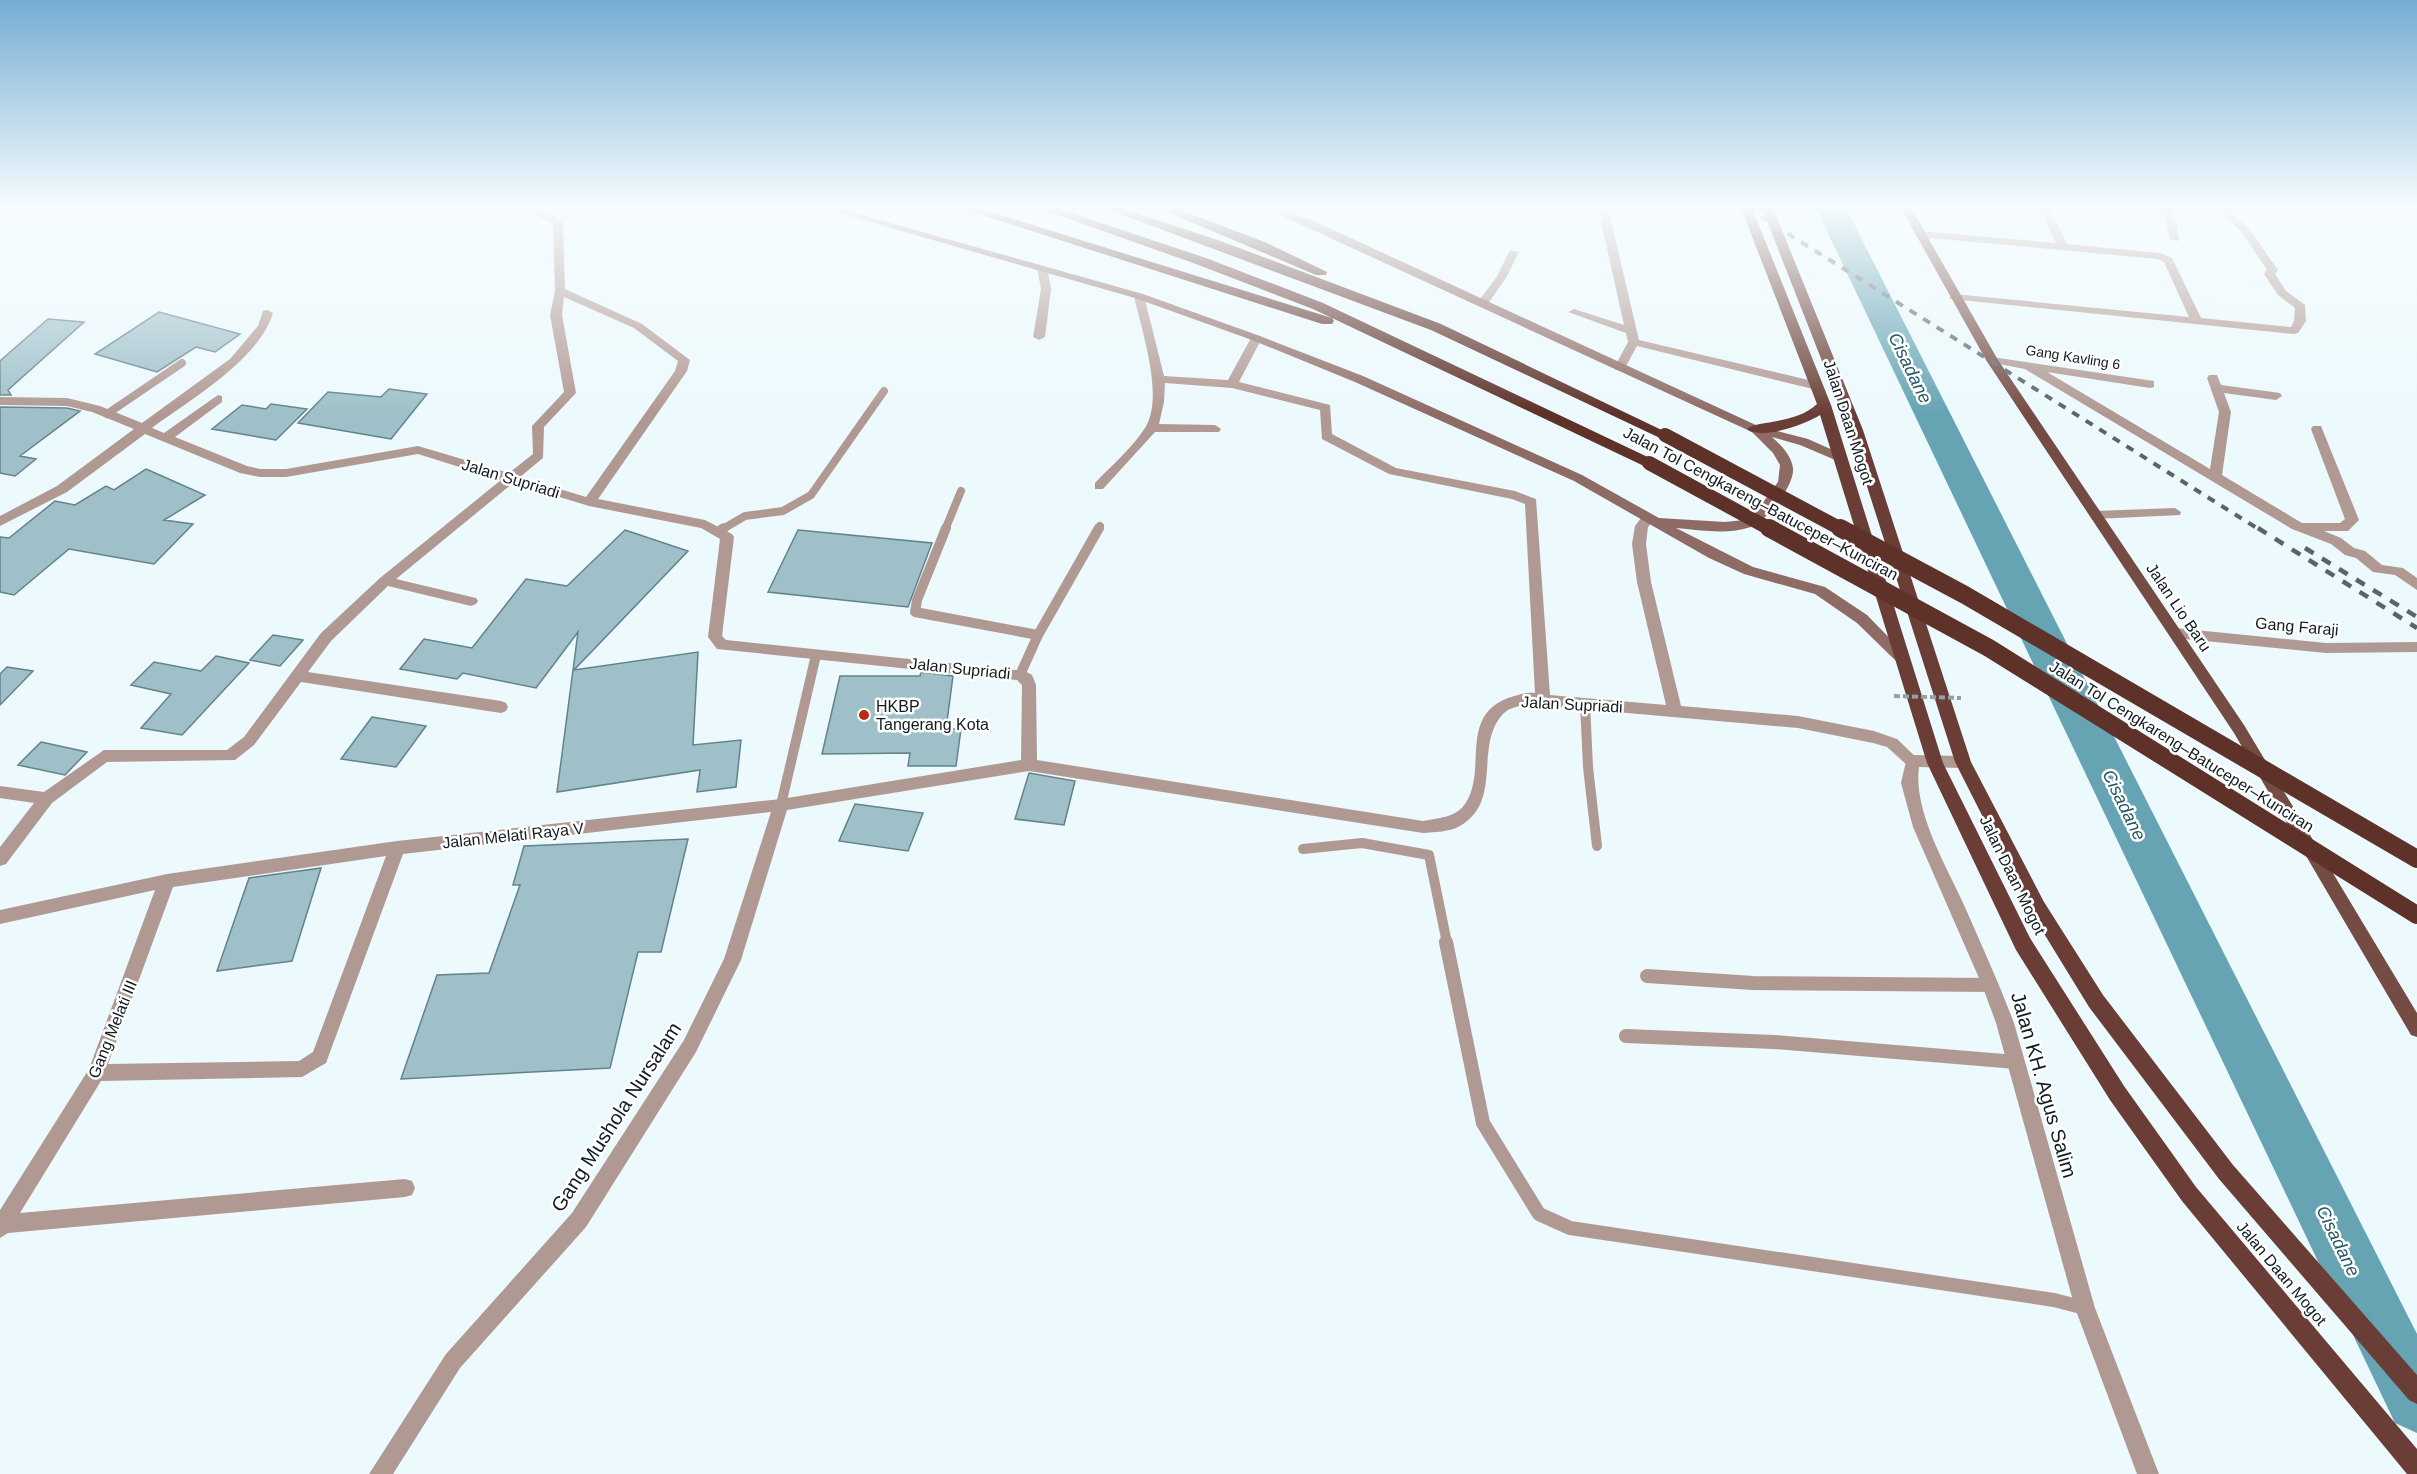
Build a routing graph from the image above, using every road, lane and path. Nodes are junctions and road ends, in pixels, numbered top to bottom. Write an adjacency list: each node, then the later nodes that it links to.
1 (560, 277): 16 (street)
2 (1043, 277): 24 (street)
3 (1071, 277): 17 (main road)
4 (1185, 277): 27 (highway)
5 (1242, 277): 27 (highway, Jalan Tol Cengkareng–Batuceper–Kunciran)
6 (1303, 277): 23 (highway, Jalan Tol Cengkareng–Batuceper–Kunciran)
7 (1329, 277): 23 (highway)
8 (1426, 277): 19 (main road)
9 (1502, 277): 19 (street)
10 (1618, 277): 25 (street)
11 (1773, 277): 35 (highway, Jalan Daan Mogot)
12 (1795, 277): 78 (highway, Jalan Daan Mogot)
13 (1943, 277): 18 (main road, Jalan Lio Baru)
14 (2174, 277): 22 (street)
15 (2270, 277): 22 (street)
16 (560, 291): 50 (street); 53 (street)
17 (1138, 296): 26 (main road); 32 (street)
18 (1954, 297): 22 (street); 28 (main road, Jalan Lio Baru)
19 (1483, 303): 31 (main road)
20 (1574, 312): 25 (street)
21 (267, 313): 43 (street)
22 (2196, 320)
23 (1436, 327): 88 (highway, Jalan Tol Cengkareng–Batuceper–Kunciran, bridge)
24 (1039, 337)
25 (1632, 337): 31 (street); 35 (street)
26 (1256, 338): 33 (street); 57 (main road)
27 (1409, 347): 90 (highway, Jalan Tol Cengkareng–Batuceper–Kunciran, bridge)
28 (1992, 360): 30 (street, Gang Kavling 6); 55 (main road, Jalan Lio Baru)
29 (182, 363): 41 (lane)
30 (2029, 366): 34 (street, Gang Kavling 6); 49 (street)
31 (1620, 368): 45 (main road)
32 (1159, 380): 33 (street); 42 (street)
33 (1232, 384): 73 (street)
34 (2150, 384)
35 (1816, 386): 40 (highway, Jalan Daan Mogot)
36 (884, 391): 60 (lane)
37 (2276, 396): 49 (street)
38 (218, 399): 47 (street)
39 (0, 401): 41 (street, Jalan Supriadi)
40 (1824, 405): 45 (highway); 48 (highway, Jalan Daan Mogot)
41 (107, 414): 43 (street, Jalan Supriadi)
42 (1152, 428): 44 (street); 51 (street)
43 (143, 429): 47 (street, Jalan Supriadi); 56 (street)
44 (1215, 429)
45 (1754, 429): 48 (main road); 57 (main road)
46 (2318, 429): 59 (street)
47 (165, 438): 50 (street, Jalan Supriadi)
48 (1840, 458): 68 (highway, Jalan Daan Mogot)
49 (2215, 478): 59 (street)
50 (511, 480): 53 (street, Jalan Supriadi); 61 (street)
51 (1099, 486)
52 (962, 491): 65 (lane)
53 (589, 502): 60 (street, Jalan Supriadi)
54 (2175, 512): 55 (street)
55 (2096, 515): 64 (main road, Jalan Lio Baru)
56 (0, 522)
57 (1649, 522): 68 (main road); 76 (street)
58 (1100, 526): 65 (lane)
59 (2297, 526): 62 (street)
60 (719, 531): 67 (street, Jalan Supriadi)
61 (385, 581): 63 (street); 70 (street)
62 (2417, 585)
63 (471, 601)
64 (2175, 633): 66 (street, Gang Faraji); 94 (main road, Jalan Lio Baru)
65 (1038, 635): 69 (lane)
66 (2417, 647)
67 (816, 655): 69 (street, Jalan Supriadi); 83 (lane)
68 (1900, 656): 79 (highway, Jalan Daan Mogot)
69 (1020, 675): 80 (street, Jalan Supriadi)
70 (297, 676): 75 (street); 82 (street)
71 (1894, 696): 72 (path, bridge)
72 (1961, 698)
73 (1543, 699): 74 (street, Jalan Supriadi); 80 (street, Jalan Supriadi)
74 (1585, 704): 76 (street, Jalan Supriadi); 84 (lane)
75 (501, 707)
76 (1675, 711): 77 (street, Jalan Supriadi)
77 (1912, 761): 79 (street); 93 (street, Jalan KH. Agus Salim)
78 (1963, 762): 79 (street); 101 (highway, Jalan Daan Mogot)
79 (1935, 763): 102 (highway, Jalan Daan Mogot)
80 (1029, 765): 83 (street, Jalan Melati Raya V)
81 (0, 792): 82 (street)
82 (46, 799): 87 (street)
83 (781, 805): 85 (street, Jalan Melati Raya V); 103 (street, Gang Mushola Nursalam)
84 (1597, 846)
85 (397, 848): 89 (street, Jalan Melati Raya V); 97 (street)
86 (1303, 849): 100 (lane)
87 (0, 859)
88 (2417, 859)
89 (167, 881): 91 (street, Jalan Melati Raya V); 97 (street, Gang Melati III)
90 (2417, 915)
91 (0, 917)
92 (1647, 976): 93 (lane)
93 (1991, 985): 96 (street, Jalan KH. Agus Salim)
94 (2417, 1029)
95 (1626, 1036): 96 (lane)
96 (2016, 1062): 100 (street, Jalan KH. Agus Salim)
97 (96, 1073): 99 (street, Gang Melati III)
98 (405, 1188): 99 (street)
99 (2, 1226)
100 (2085, 1308): 104 (street, Jalan KH. Agus Salim)
101 (2417, 1392)
102 (2417, 1467)
103 (380, 1474)
104 (2148, 1474)

